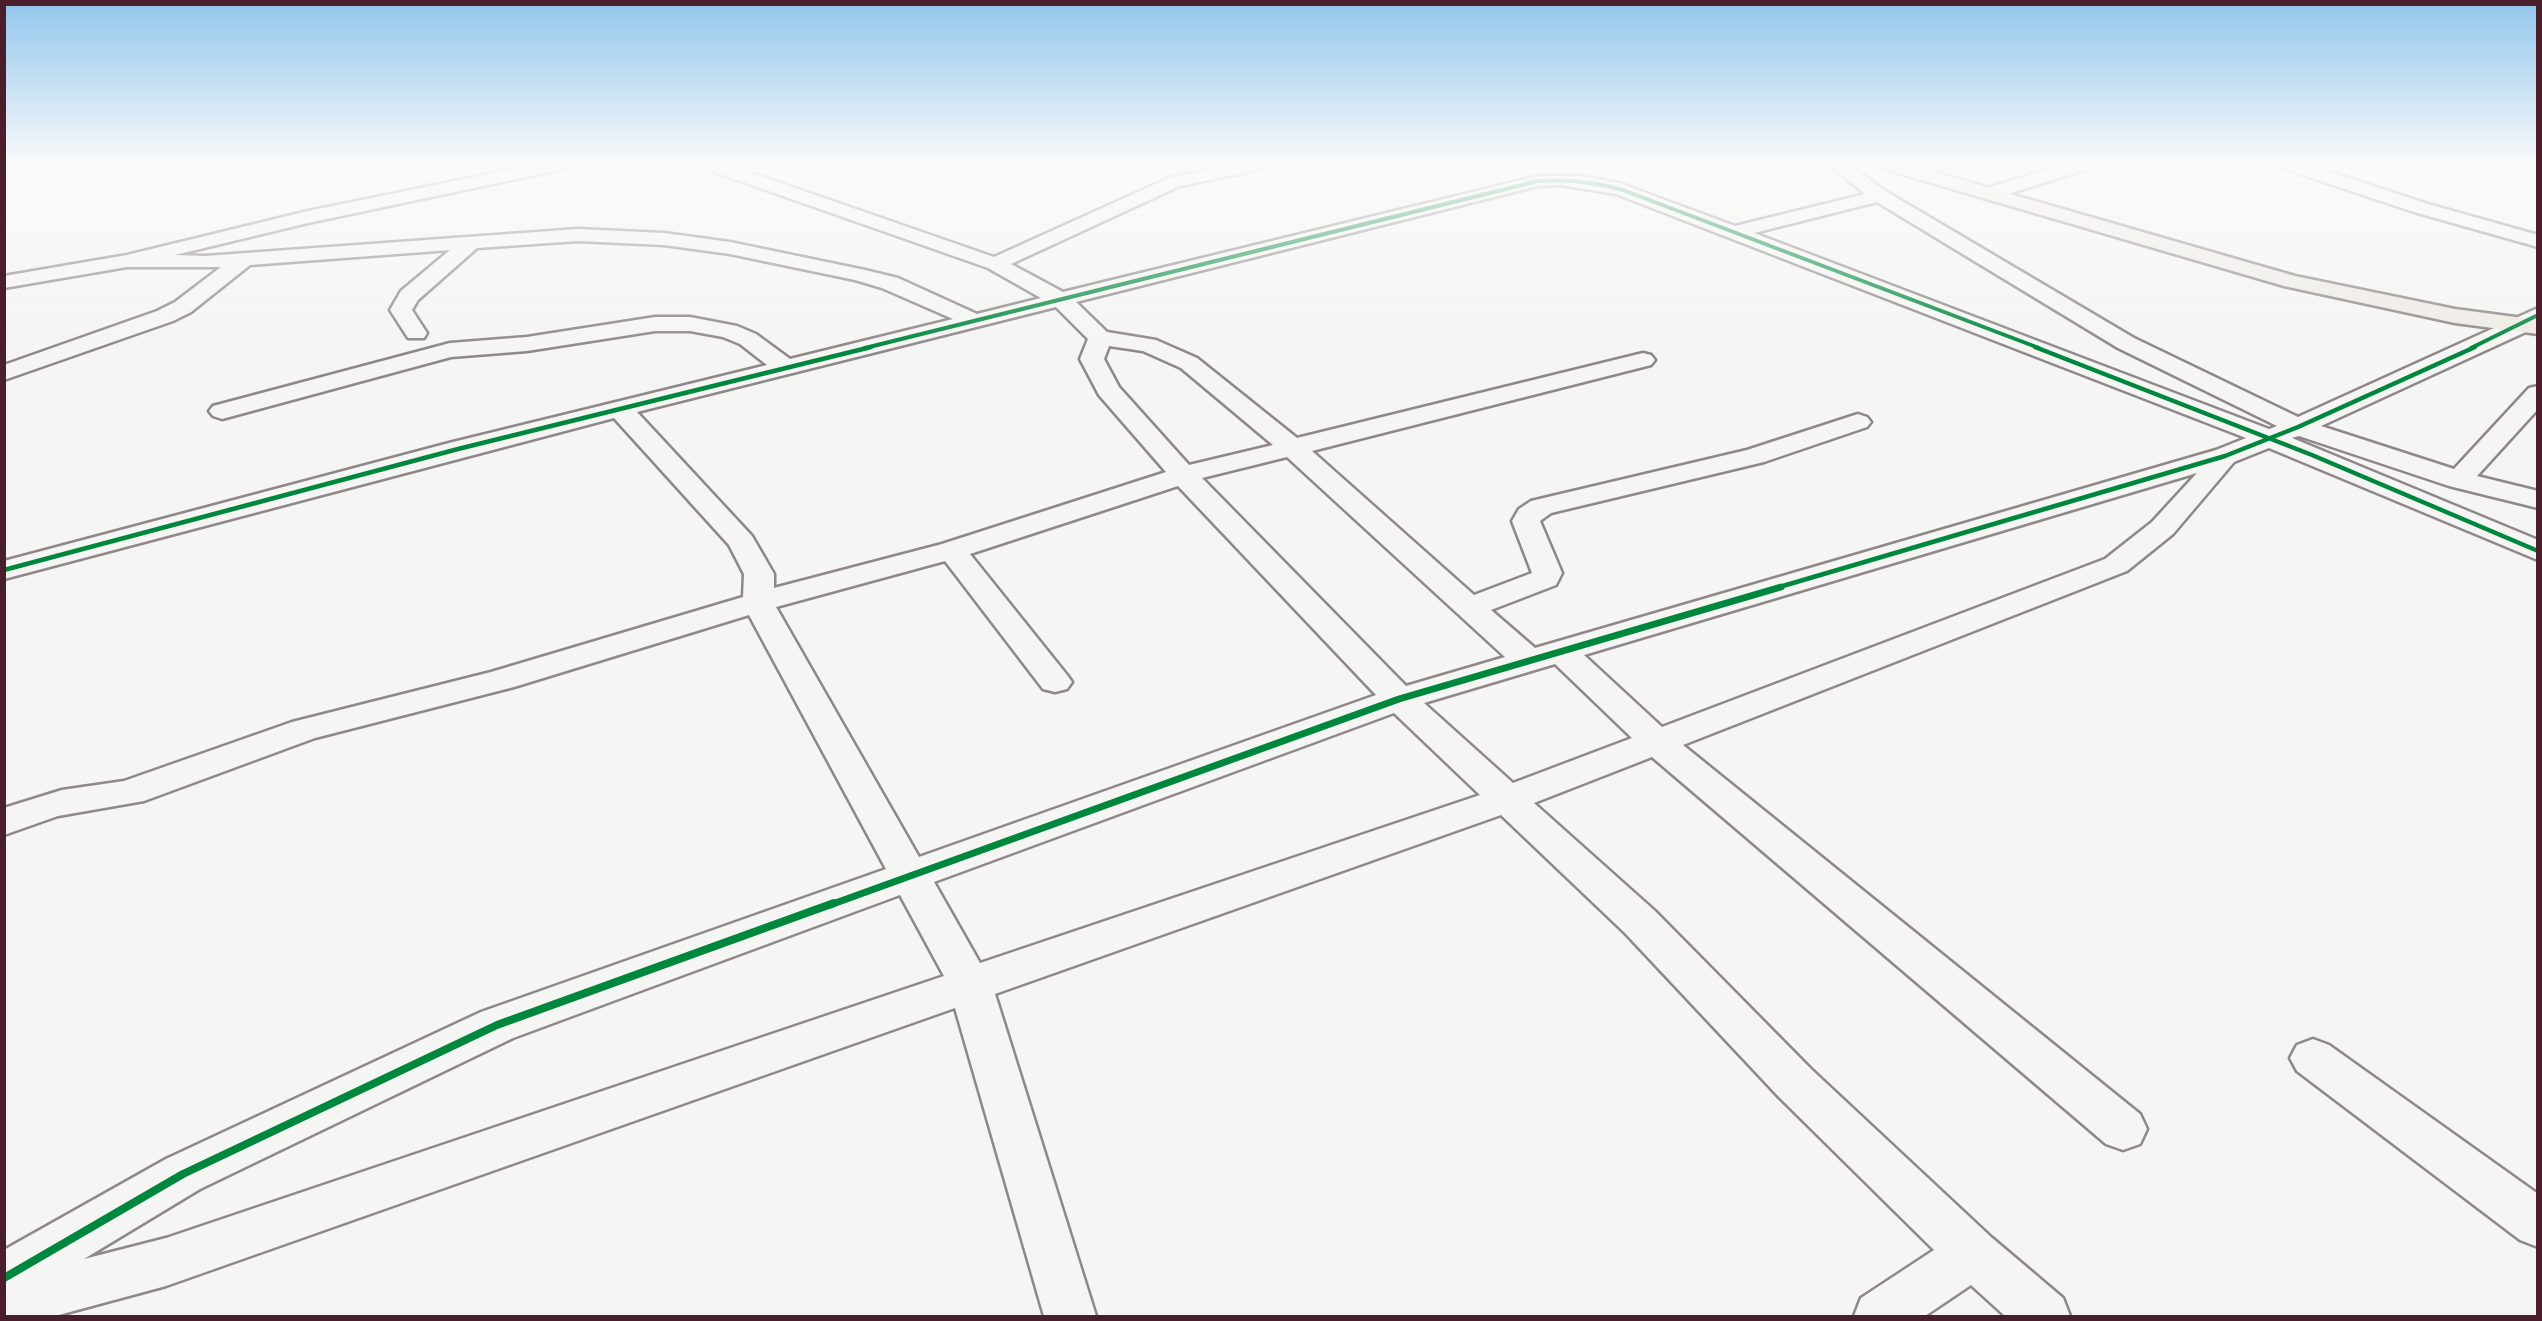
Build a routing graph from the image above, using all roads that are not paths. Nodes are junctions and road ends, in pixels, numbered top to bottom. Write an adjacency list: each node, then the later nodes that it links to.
1 (268, 227): 14 (street)
2 (888, 227): 15 (street)
3 (1075, 227): 15 (street)
4 (1355, 227): 17 (street)
5 (1719, 227): 10 (street)
6 (1755, 227): 10 (street)
7 (1931, 227): 29 (street)
8 (2102, 227): 19 (main road)
9 (2488, 227): 11 (street)
10 (1733, 232): 29 (street)
11 (2538, 241)
12 (471, 243): 13 (street); 18 (street); 20 (street)
13 (246, 260): 14 (street); 24 (street)
14 (127, 261): 16 (street)
15 (995, 264): 17 (street)
16 (4, 282)
17 (1061, 300): 18 (street); 21 (street)
18 (975, 321): 23 (street)
19 (2532, 322): 29 (street)
20 (416, 333)
21 (1100, 338): 30 (street); 32 (street)
22 (1643, 360): 30 (street)
23 (786, 368): 26 (street); 27 (street)
24 (4, 373)
25 (2538, 393): 33 (street)
26 (621, 410): 37 (street); 38 (street)
27 (222, 411)
28 (1858, 422): 39 (street)
29 (2281, 433): 31 (street); 33 (street); 36 (street)
30 (1293, 448): 32 (street); 39 (street)
31 (2225, 456): 40 (street); 43 (street)
32 (1182, 475): 35 (street); 42 (street)
33 (2459, 480): 34 (street)
34 (2538, 501)
35 (952, 550): 38 (street); 41 (street)
36 (2538, 551)
37 (4, 570)
38 (758, 602): 45 (street); 46 (street)
39 (1469, 607): 40 (street)
40 (1544, 654): 42 (street); 43 (street)
41 (1055, 682)
42 (1399, 699): 44 (street); 46 (street)
43 (1657, 742): 44 (street); 49 (street)
44 (1508, 800): 47 (street); 51 (street)
45 (4, 822)
46 (912, 876): 47 (street); 52 (street)
47 (970, 984): 53 (street); 54 (street)
48 (2313, 1058): 50 (street)
49 (2123, 1129)
50 (2538, 1224)
51 (1973, 1254): 55 (street); 56 (street)
52 (4, 1278)
53 (4, 1305)
54 (1070, 1317)
55 (1880, 1317)
56 (2044, 1317)

